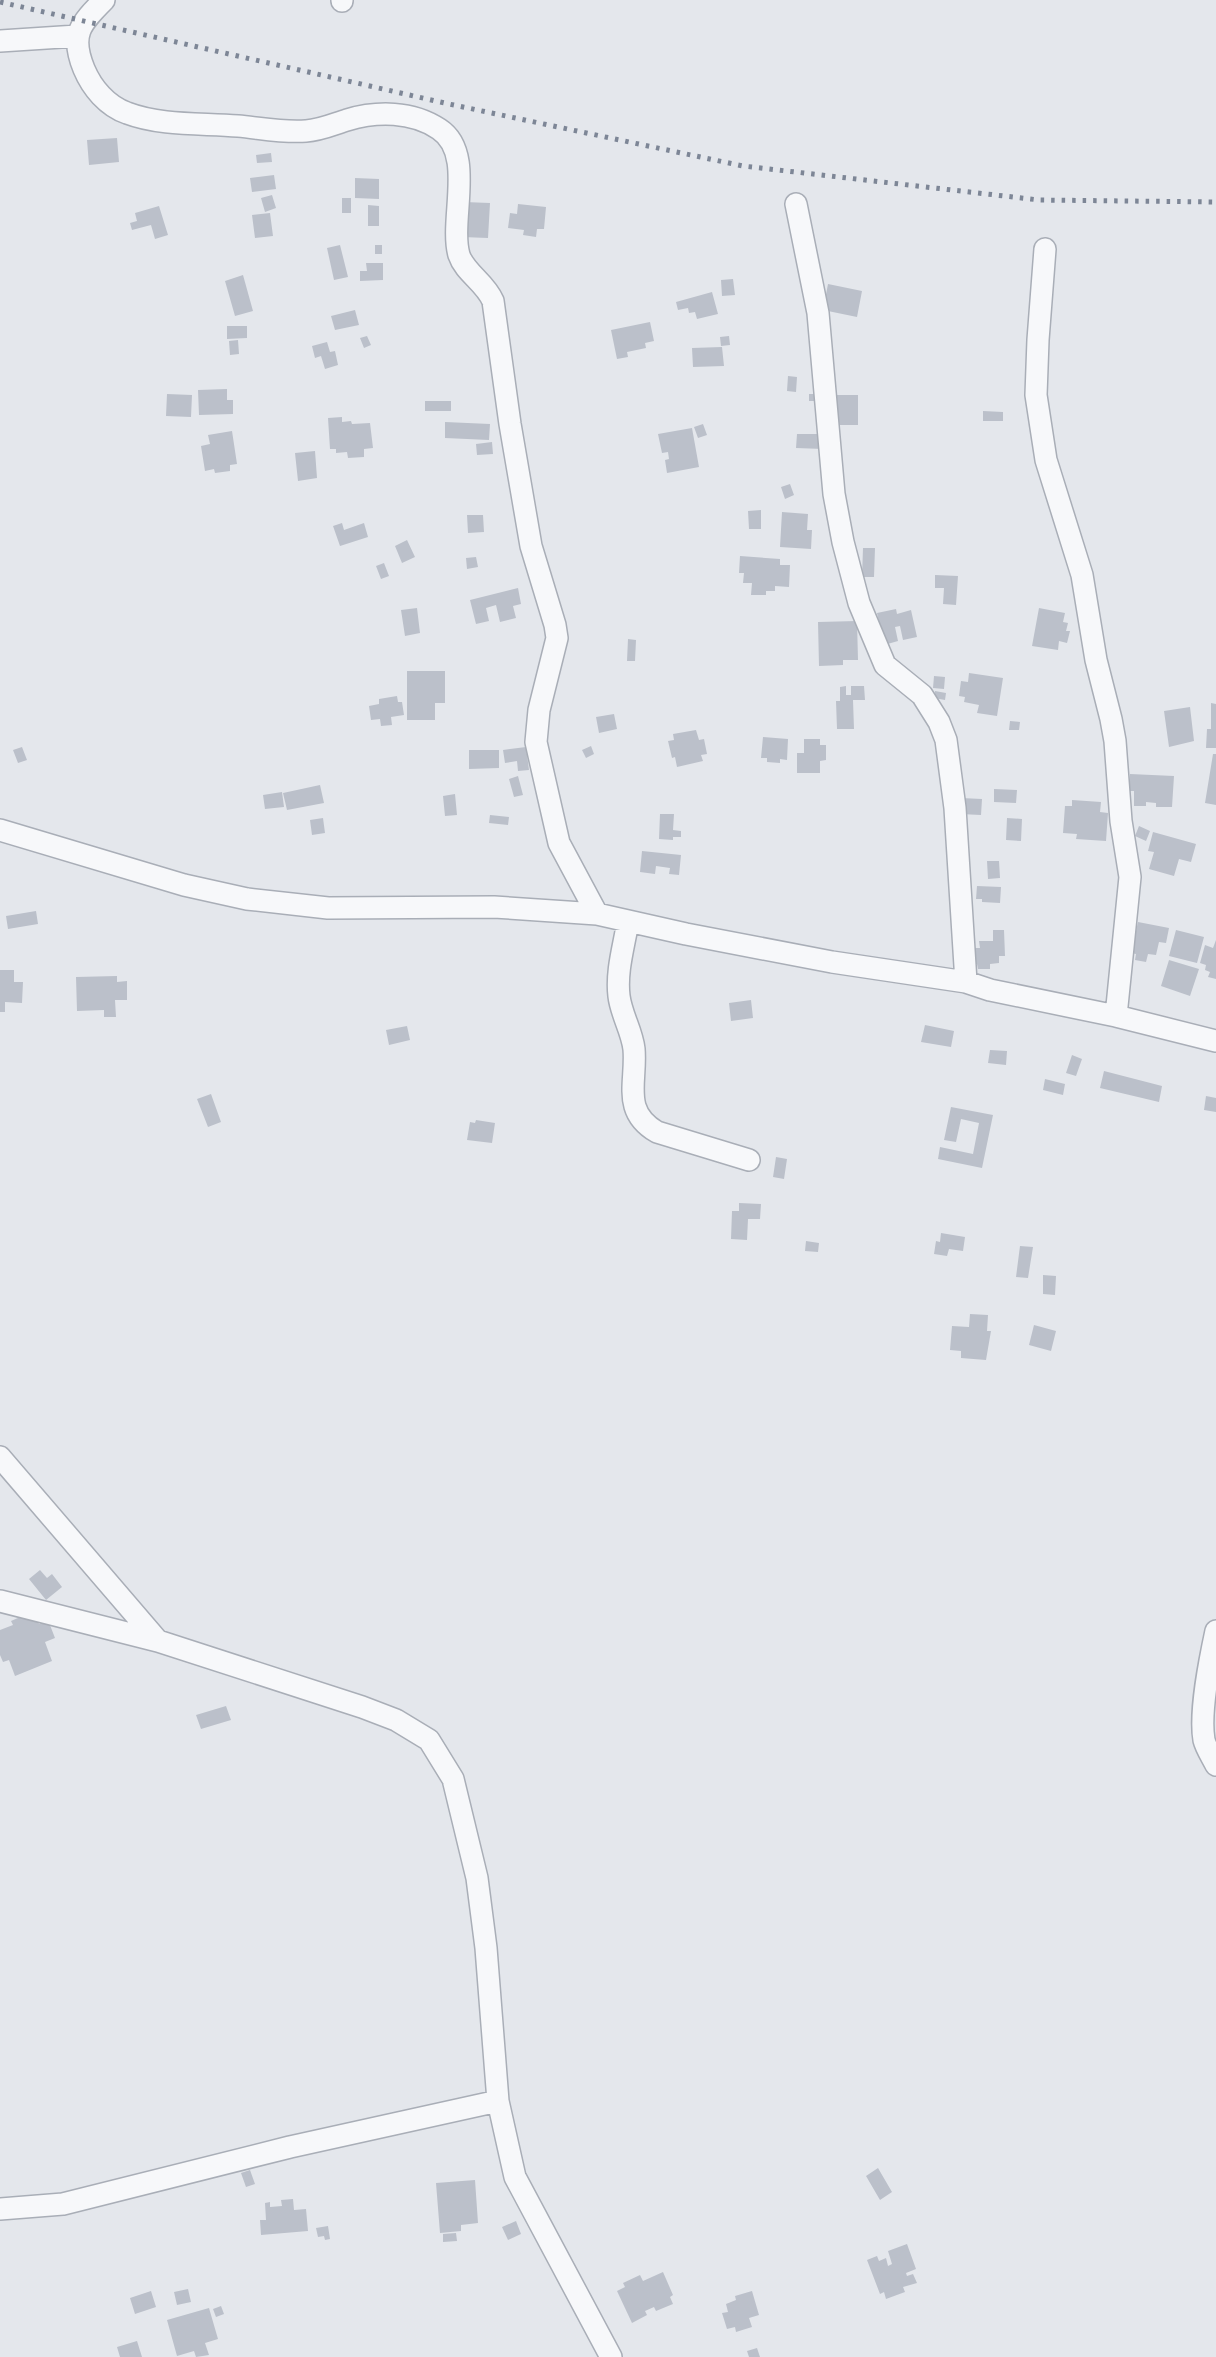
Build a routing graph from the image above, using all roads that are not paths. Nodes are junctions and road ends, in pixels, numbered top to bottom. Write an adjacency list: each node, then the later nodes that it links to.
1 (104, 0): 2 (street)
2 (77, 36): 3 (street); 7 (street)
3 (0, 41)
4 (796, 204): 9 (street)
5 (1045, 249): 10 (street)
6 (0, 830): 7 (street)
7 (597, 914): 8 (street)
8 (628, 921): 9 (street); 12 (street)
9 (966, 982): 10 (street)
10 (1116, 1016): 11 (street)
11 (1216, 1041)
12 (749, 1160)
13 (0, 1457): 16 (street)
14 (0, 1601): 16 (street)
15 (1216, 1631): 17 (street)
16 (158, 1641): 18 (street)
17 (1216, 1765)
18 (498, 2101): 19 (street); 20 (street)
19 (0, 2209)
20 (611, 2357)

